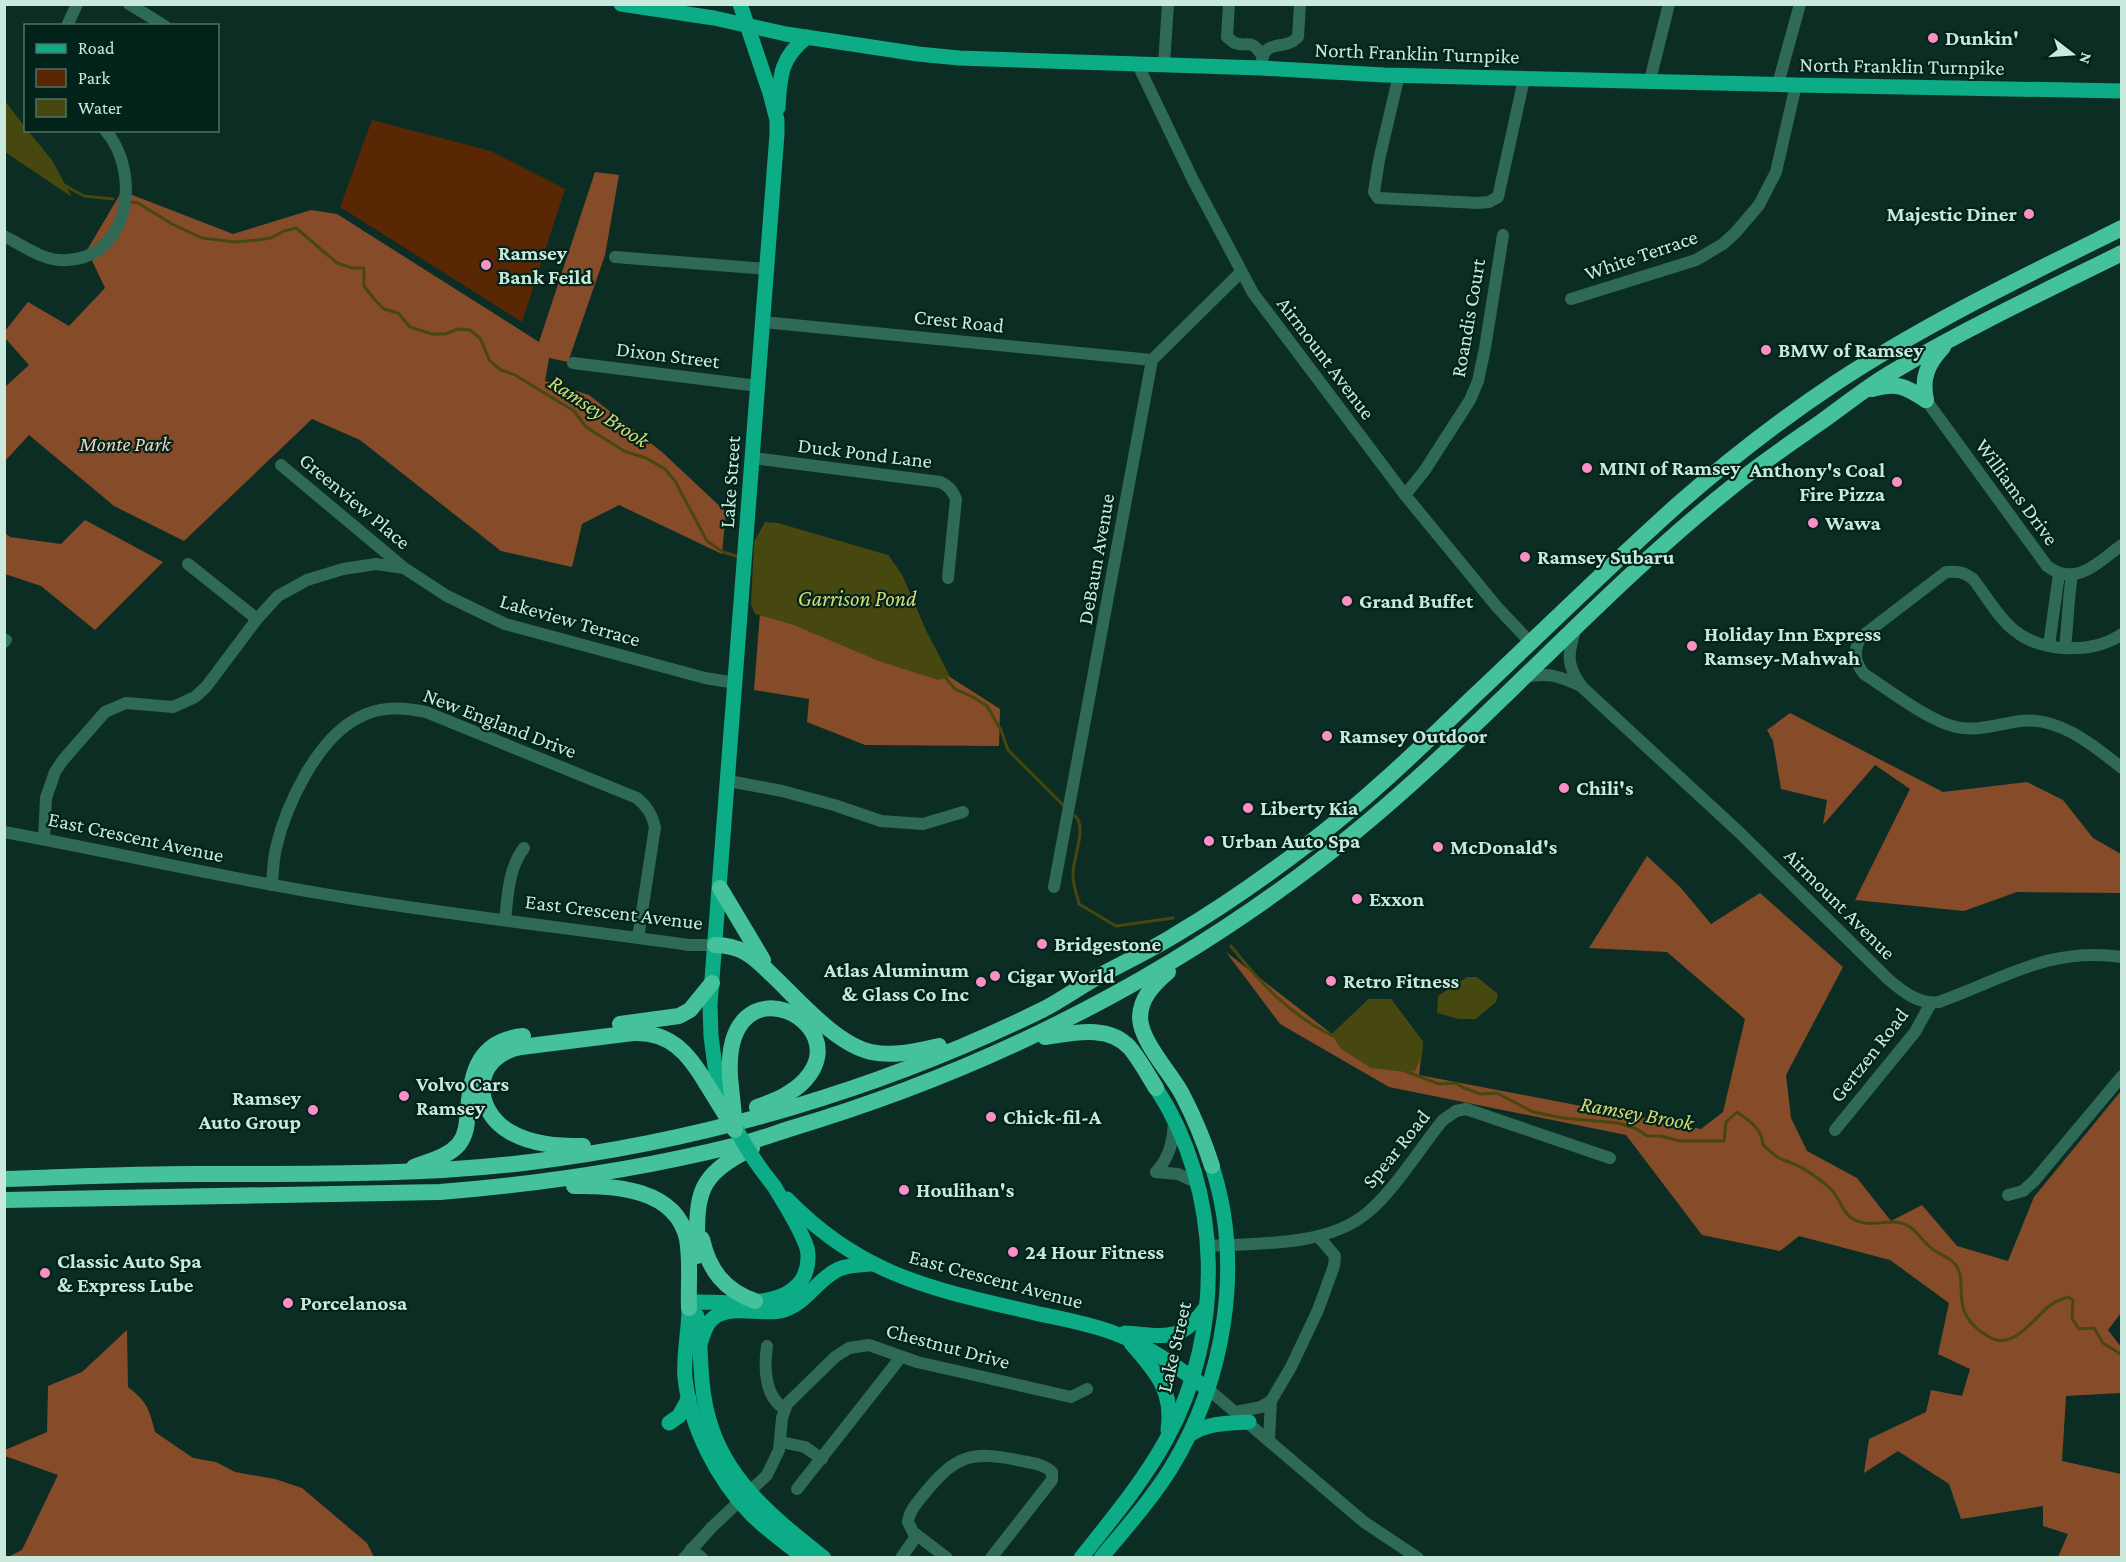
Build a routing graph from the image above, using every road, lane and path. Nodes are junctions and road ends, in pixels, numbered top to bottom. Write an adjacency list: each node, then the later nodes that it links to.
1 (77, 4): 11 (street)
2 (129, 4): 12 (street)
3 (621, 4): 10 (main road, North Franklin Turnpike)
4 (740, 4): 13 (main road, Lake Street)
5 (1168, 4): 16 (street)
6 (1229, 4): 15 (street)
7 (1300, 4): 15 (street)
8 (1670, 4): 20 (street)
9 (1800, 4): 21 (street)
10 (695, 9): 13 (main road, North Franklin Turnpike)
11 (68, 24)
12 (162, 24)
13 (748, 26): 14 (main road, North Franklin Turnpike); 24 (main road, Lake Street)
14 (807, 37): 17 (main road, North Franklin Turnpike); 24 (main road)
15 (1262, 61): 16 (main road, North Franklin Turnpike); 18 (main road, North Franklin Turnpike)
16 (1164, 64): 17 (main road, North Franklin Turnpike)
17 (1138, 65): 32 (street, Airmount Avenue)
18 (1399, 75): 19 (main road, North Franklin Turnpike); 19 (street)
19 (1524, 79): 20 (main road, North Franklin Turnpike)
20 (1650, 80): 21 (main road, North Franklin Turnpike)
21 (1778, 84): 22 (main road, North Franklin Turnpike)
22 (1796, 85): 23 (main road, North Franklin Turnpike); 33 (street, White Terrace)
23 (2121, 91)
24 (777, 120): 31 (main road, Lake Street)
25 (108, 132): 28 (street)
26 (2121, 228): 52 (highway)
27 (1503, 235): 43 (street, Roandis Court)
28 (4, 236)
29 (2121, 253): 35 (highway)
30 (615, 257): 31 (street)
31 (766, 269): 34 (main road, Lake Street)
32 (1241, 272): 36 (street); 43 (street, Airmount Avenue)
33 (1571, 299)
34 (763, 322): 36 (street, Crest Road); 38 (main road, Lake Street)
35 (1953, 338): 39 (highway); 40 (highway)
36 (1152, 360): 65 (street, DeBaun Avenue)
37 (573, 363): 38 (street, Dixon Street)
38 (758, 386): 41 (main road, Lake Street)
39 (1862, 392): 40 (highway); 50 (highway)
40 (1926, 400): 47 (street, Williams Drive)
41 (753, 458): 48 (street, Duck Pond Lane); 56 (main road, Lake Street)
42 (280, 465): 46 (street, Greenview Place)
43 (1405, 495): 52 (street, Airmount Avenue)
44 (2121, 545): 47 (street)
45 (188, 564): 49 (street)
46 (404, 568): 49 (street, Lakeview Terrace); 56 (street, Lakeview Terrace)
47 (2066, 574): 53 (street); 54 (street)
48 (948, 578)
49 (257, 619): 62 (street, Lakeview Terrace)
50 (1576, 627): 55 (highway); 57 (street, Airmount Avenue)
51 (2121, 634): 54 (street)
52 (1531, 643): 75 (highway)
53 (2049, 645): 54 (street); 58 (street)
54 (2065, 647)
55 (1524, 677): 57 (street, Airmount Avenue); 69 (highway)
56 (736, 683): 59 (main road, Lake Street)
57 (1582, 687): 74 (street, Airmount Avenue)
58 (2121, 768)
59 (729, 781): 60 (street); 66 (main road, Lake Street)
60 (963, 812)
61 (4, 832): 62 (street, East Crescent Avenue)
62 (44, 839): 64 (street, East Crescent Avenue)
63 (524, 848): 67 (street)
64 (272, 885): 67 (street, East Crescent Avenue); 68 (street, New England Drive)
65 (1054, 887)
66 (720, 888): 70 (main road, Lake Street); 72 (highway)
67 (505, 920): 68 (street, East Crescent Avenue)
68 (638, 938): 70 (street, East Crescent Avenue)
69 (1204, 942): 76 (highway); 87 (highway)
70 (715, 945): 72 (highway); 73 (main road, East Crescent Avenue)
71 (2121, 957): 74 (street)
72 (771, 973): 75 (highway)
73 (712, 983): 78 (main road, East Crescent Avenue); 88 (highway)
74 (1931, 1003): 83 (street, Gertzen Road)
75 (984, 1036): 84 (highway)
76 (1026, 1040): 79 (highway); 81 (highway)
77 (2121, 1076): 93 (street)
78 (718, 1081): 82 (highway, bridge); 82 (highway, bridge); 84 (highway); 85 (highway)
79 (1156, 1088): 80 (main road, Lake Street)
80 (1174, 1121): 90 (main road, Lake Street); 90 (street)
81 (789, 1129): 92 (highway); 95 (highway)
82 (735, 1130): 91 (main road, East Crescent Avenue, bridge)
83 (1835, 1130)
84 (693, 1133): 85 (highway)
85 (629, 1147): 88 (highway)
86 (1610, 1158): 96 (street, Spear Road)
87 (1212, 1166): 97 (main road, Lake Street)
88 (401, 1172): 89 (highway)
89 (4, 1179)
90 (1197, 1183): 98 (main road, Lake Street)
91 (774, 1186): 99 (main road, East Crescent Avenue); 100 (main road)
92 (489, 1188): 94 (highway); 101 (highway)
93 (2008, 1195)
94 (4, 1200)
95 (699, 1222): 100 (highway); 101 (highway)
96 (1318, 1236): 97 (street, Spear Road); 111 (street)
97 (1226, 1244): 98 (street, Spear Road); 109 (main road, Lake Street)
98 (1207, 1246): 102 (main road, Lake Street)
99 (871, 1264): 103 (main road, East Crescent Avenue); 104 (main road)
100 (755, 1301): 101 (main road)
101 (693, 1305): 104 (main road); 110 (main road)
102 (1206, 1307): 103 (main road); 107 (main road, Lake Street)
103 (1120, 1335): 107 (main road, East Crescent Avenue); 118 (main road)
104 (699, 1345): 116 (main road)
105 (767, 1346): 112 (street)
106 (901, 1358): 108 (street, Chestnut Drive); 112 (street, Chestnut Drive); 121 (street)
107 (1192, 1378): 109 (main road, East Crescent Avenue); 118 (main road, Lake Street)
108 (1087, 1389)
109 (1208, 1389): 113 (street, East Crescent Avenue); 117 (main road, Lake Street)
110 (689, 1398): 115 (main road); 116 (main road)
111 (1271, 1401): 113 (street); 119 (street)
112 (785, 1408): 120 (street)
113 (1236, 1412): 114 (street, East Crescent Avenue)
114 (1249, 1422): 117 (main road); 119 (street, East Crescent Avenue)
115 (669, 1423)
116 (705, 1429): 123 (main road)
117 (1189, 1435): 134 (main road, Lake Street)
118 (1167, 1439): 133 (main road, Lake Street)
119 (1269, 1440): 135 (street, East Crescent Avenue)
120 (781, 1442): 121 (street); 123 (street)
121 (822, 1459): 122 (street)
122 (797, 1489)
123 (745, 1498): 126 (street); 128 (main road); 129 (main road)
124 (917, 1535): 125 (street); 131 (street); 132 (street)
125 (904, 1552): 130 (street)
126 (687, 1553): 127 (street)
127 (702, 1557)
128 (805, 1557)
129 (825, 1557)
130 (892, 1557)
131 (947, 1557)
132 (991, 1557)
133 (1081, 1557)
134 (1101, 1557)
135 (1418, 1557)

